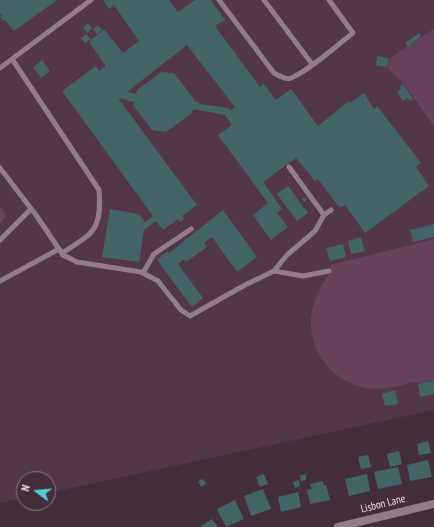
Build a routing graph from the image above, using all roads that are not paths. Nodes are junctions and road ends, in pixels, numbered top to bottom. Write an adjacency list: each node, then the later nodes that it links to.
1 (91, 0): 5 (lane)
2 (219, 0): 6 (lane)
3 (264, 0): 6 (lane)
4 (329, 0): 6 (lane)
5 (12, 60): 7 (lane); 15 (lane)
6 (312, 64)
7 (0, 68)
8 (289, 167): 12 (lane)
9 (0, 168): 10 (lane)
10 (31, 209): 14 (lane); 15 (lane)
11 (331, 210): 12 (lane)
12 (324, 215): 16 (lane)
13 (192, 229): 18 (lane)
14 (0, 240)
15 (60, 251): 18 (lane); 19 (lane)
16 (274, 271): 17 (lane); 18 (lane)
17 (329, 271)
18 (143, 273)
19 (0, 281)
20 (434, 504): 21 (street, Lisbon Lane)
21 (343, 526)

